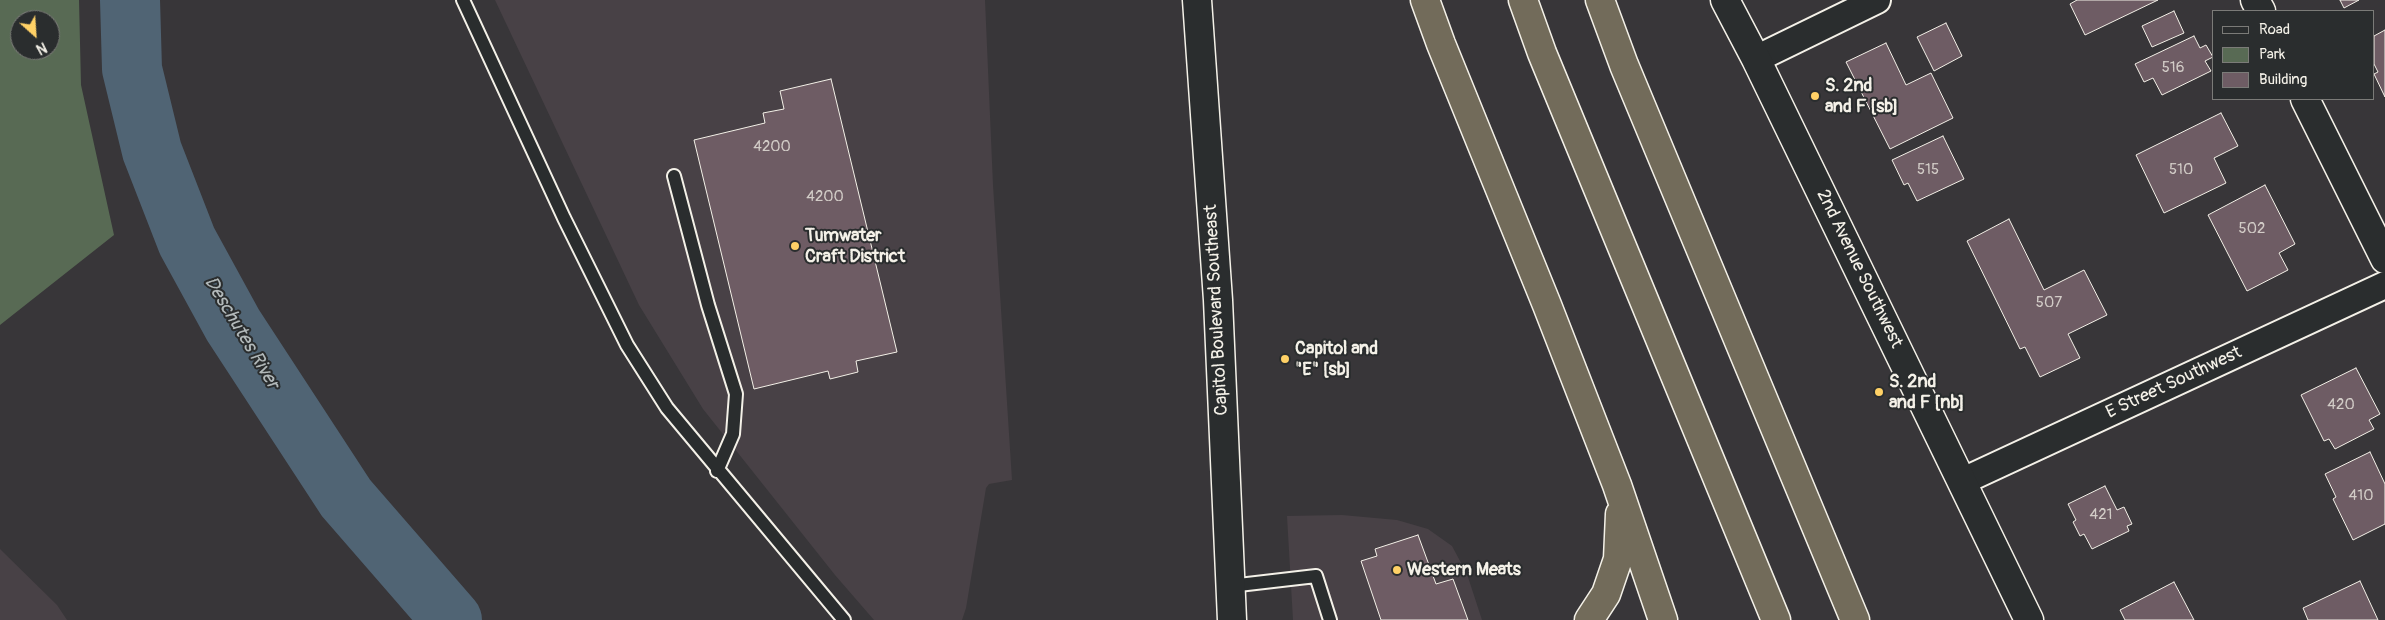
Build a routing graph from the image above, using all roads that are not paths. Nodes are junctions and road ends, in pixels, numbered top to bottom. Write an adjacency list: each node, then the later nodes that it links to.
1 (463, 0): 13 (lane)
2 (1197, 0): 16 (street, Capitol Boulevard Southeast)
3 (1426, 0): 15 (highway)
4 (1522, 0): 23 (highway)
5 (1600, 0): 24 (highway)
6 (1725, 0): 8 (street, 2nd Avenue Southwest)
7 (1878, 0): 8 (street)
8 (1756, 59): 14 (street, 2nd Avenue Southwest)
9 (2306, 100): 11 (street)
10 (674, 176): 13 (lane)
11 (2385, 259)
12 (2385, 284): 14 (street, E Street Southwest)
13 (717, 471): 17 (lane)
14 (1963, 481): 25 (street, 2nd Avenue Southwest)
15 (1617, 485): 21 (highway); 22 (highway)
16 (1230, 586): 18 (street, Capitol Boulevard Southeast); 19 (street); 20 (lane)
17 (844, 620)
18 (1232, 620)
19 (1246, 620)
20 (1330, 620)
21 (1589, 620)
22 (1663, 620)
23 (1776, 620)
24 (1856, 620)
25 (2030, 620)

